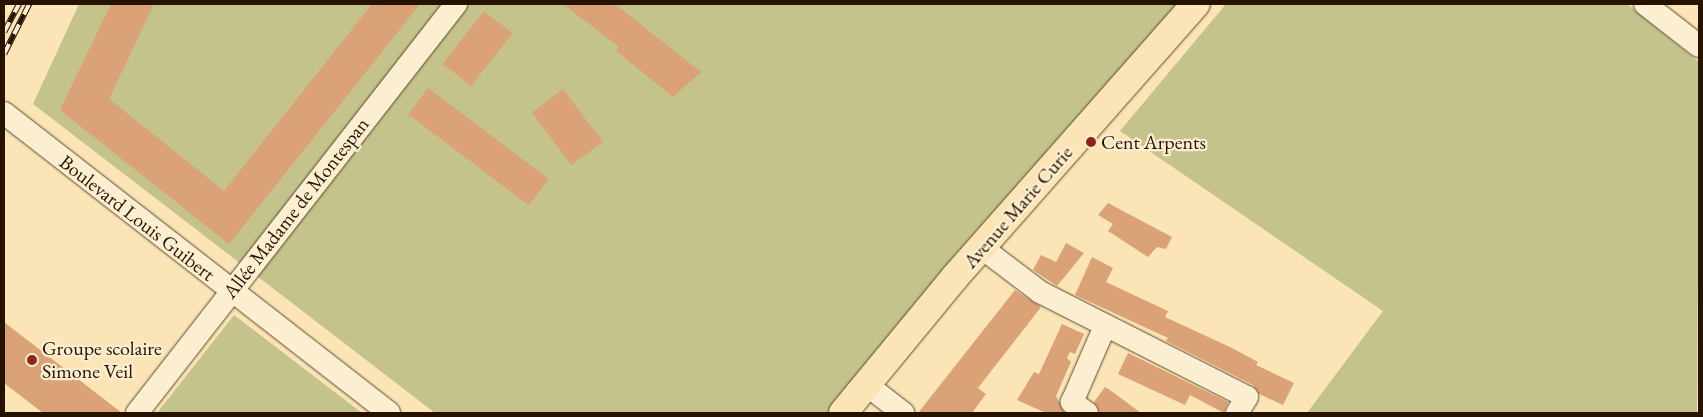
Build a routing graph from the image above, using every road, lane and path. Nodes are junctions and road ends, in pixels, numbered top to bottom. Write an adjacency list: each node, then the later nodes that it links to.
1 (456, 4): 7 (street, Allée Madame de Montespan)
2 (1196, 4): 6 (main road, Avenue Marie Curie)
3 (1645, 4): 4 (street)
4 (1699, 46)
5 (4, 113): 7 (street, Boulevard Louis Guibert)
6 (982, 248): 8 (street); 9 (main road, Avenue Marie Curie)
7 (232, 291): 10 (street, Allée Madame de Montespan); 11 (street, Boulevard Louis Guibert)
8 (1105, 326): 14 (street); 15 (street)
9 (867, 385): 12 (main road, Avenue Marie Curie); 13 (street)
10 (137, 413)
11 (389, 413)
12 (843, 413)
13 (903, 413)
14 (1087, 413)
15 (1236, 413)

